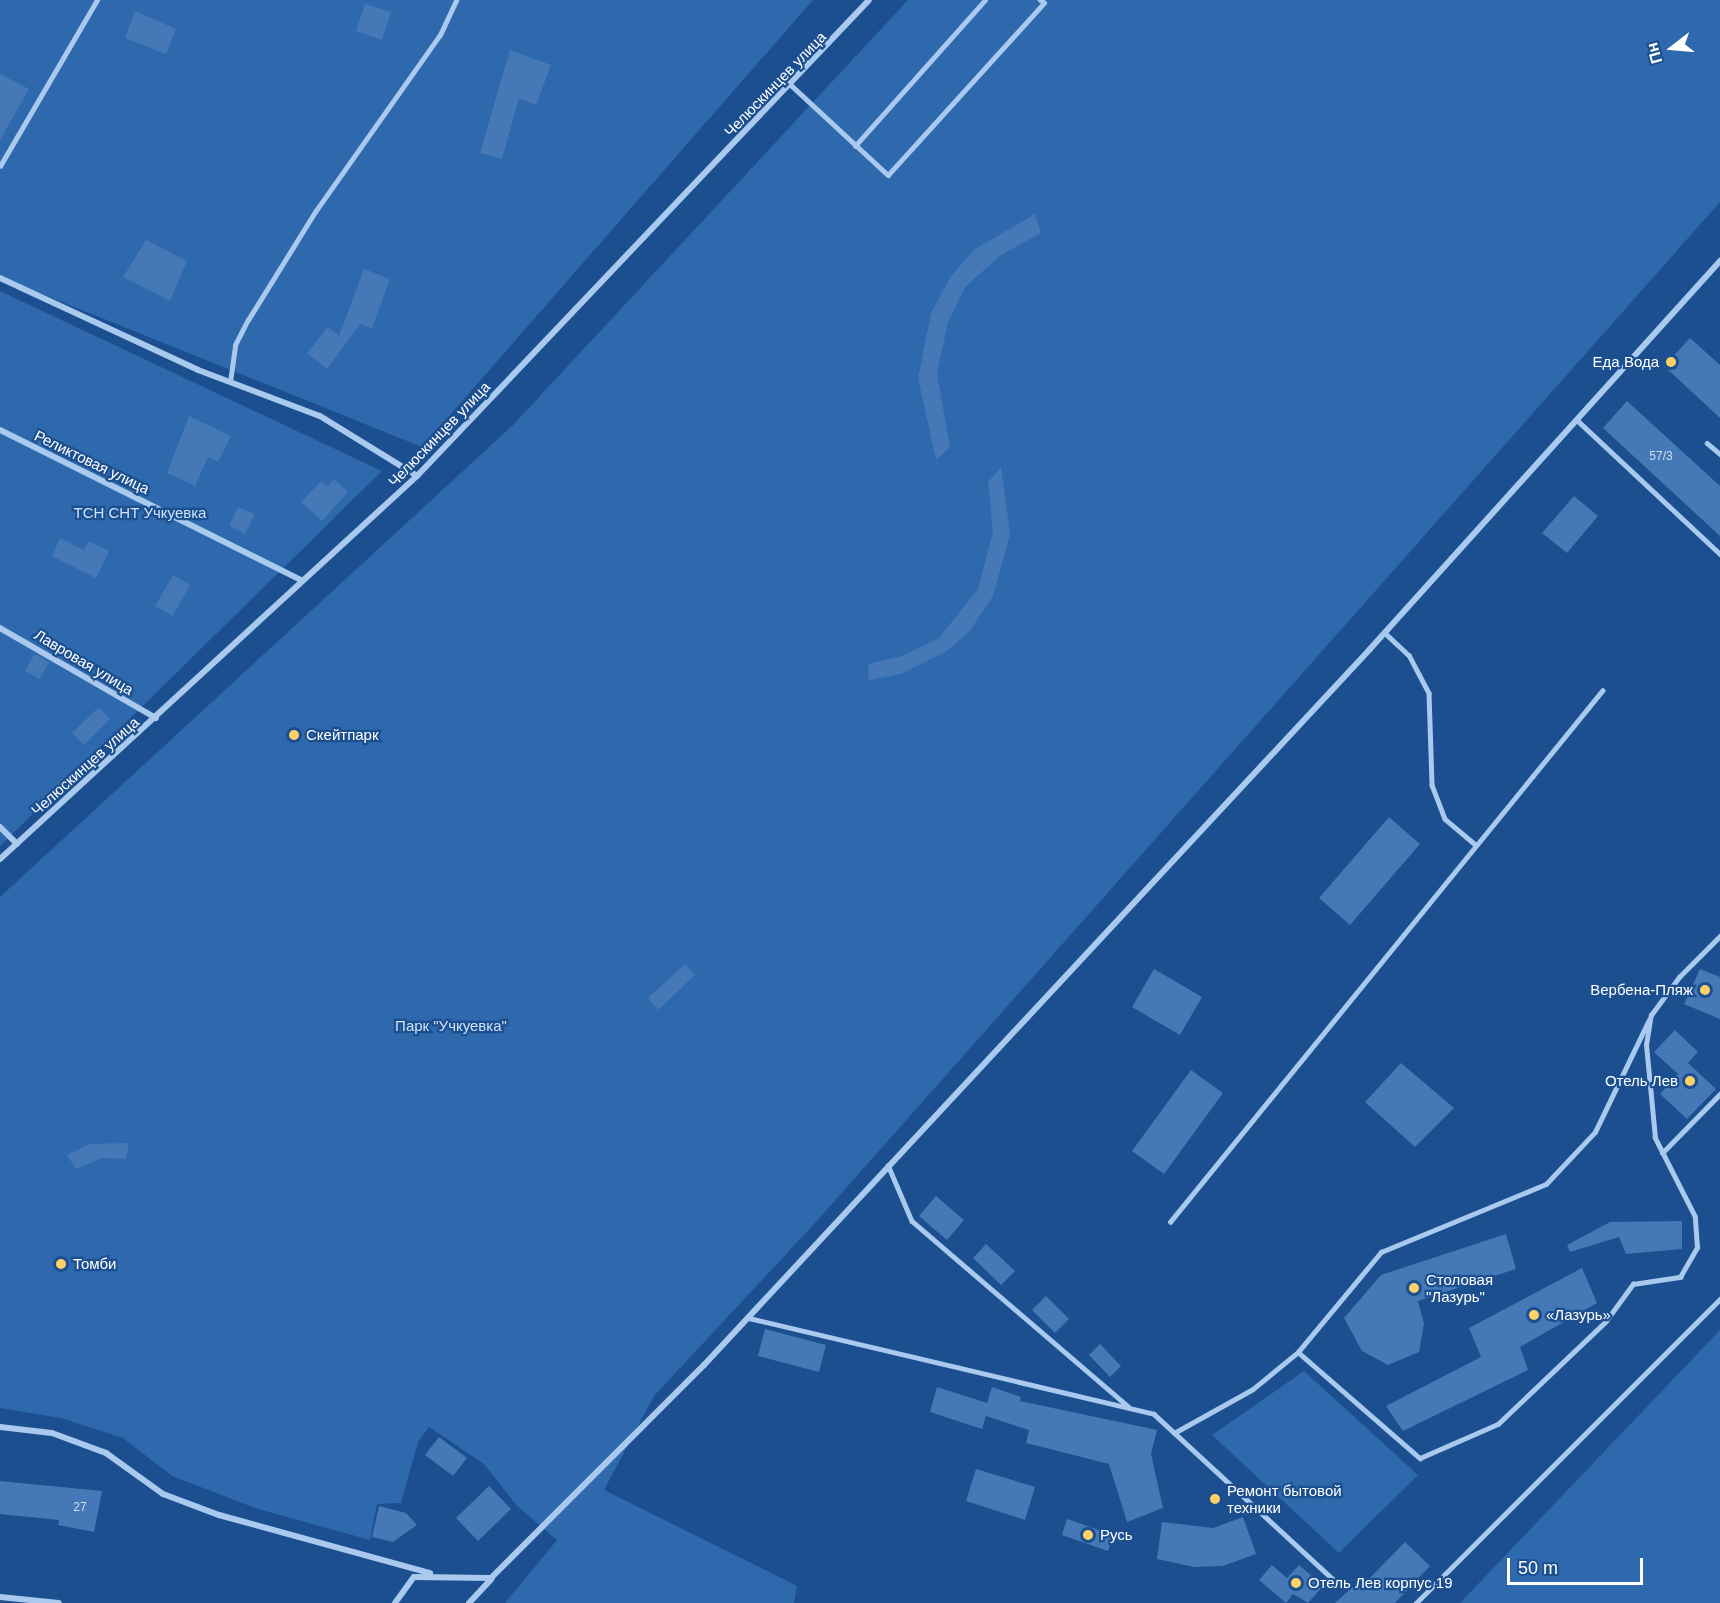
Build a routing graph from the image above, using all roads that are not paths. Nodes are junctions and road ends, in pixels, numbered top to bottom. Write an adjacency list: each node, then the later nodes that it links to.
1 (97, 0): 8 (lane)
2 (456, 0): 11 (lane)
3 (869, 0): 6 (street, Челюскинцев улица)
4 (985, 0): 7 (lane)
5 (1040, 0): 7 (lane)
6 (792, 86): 7 (lane); 16 (street, Челюскинцев улица)
7 (855, 147)
8 (0, 166)
9 (1720, 261): 12 (street)
10 (0, 278): 11 (street)
11 (230, 382): 16 (street)
12 (1577, 420): 17 (lane); 20 (street)
13 (0, 430): 18 (street, Реликтовая улица)
14 (1707, 443): 15 (lane)
15 (1720, 454)
16 (417, 476): 18 (street, Челюскинцев улица)
17 (1720, 554)
18 (301, 580): 22 (street, Челюскинцев улица)
19 (0, 628): 22 (street, Лавровая улица)
20 (1385, 633): 25 (lane); 31 (street)
21 (1602, 691): 25 (lane)
22 (156, 718): 24 (street, Челюскинцев улица)
23 (0, 827): 24 (street)
24 (17, 844): 26 (street, Челюскинцев улица)
25 (1476, 845): 32 (lane)
26 (0, 859)
27 (1720, 936): 28 (lane)
28 (1651, 1015): 30 (lane); 35 (lane)
29 (1720, 1094): 30 (lane)
30 (1662, 1153): 35 (lane)
31 (888, 1165): 34 (street); 36 (lane)
32 (1170, 1222)
33 (1720, 1299): 46 (lane)
34 (749, 1318): 36 (lane); 40 (street)
35 (1298, 1352): 38 (lane)
36 (1130, 1408): 38 (lane)
37 (0, 1427): 39 (street)
38 (1174, 1432): 41 (lane)
39 (436, 1575): 40 (street); 44 (street)
40 (491, 1578): 45 (street)
41 (1337, 1583)
42 (0, 1596): 43 (street)
43 (59, 1603)
44 (395, 1603)
45 (469, 1603)
46 (1416, 1603)

